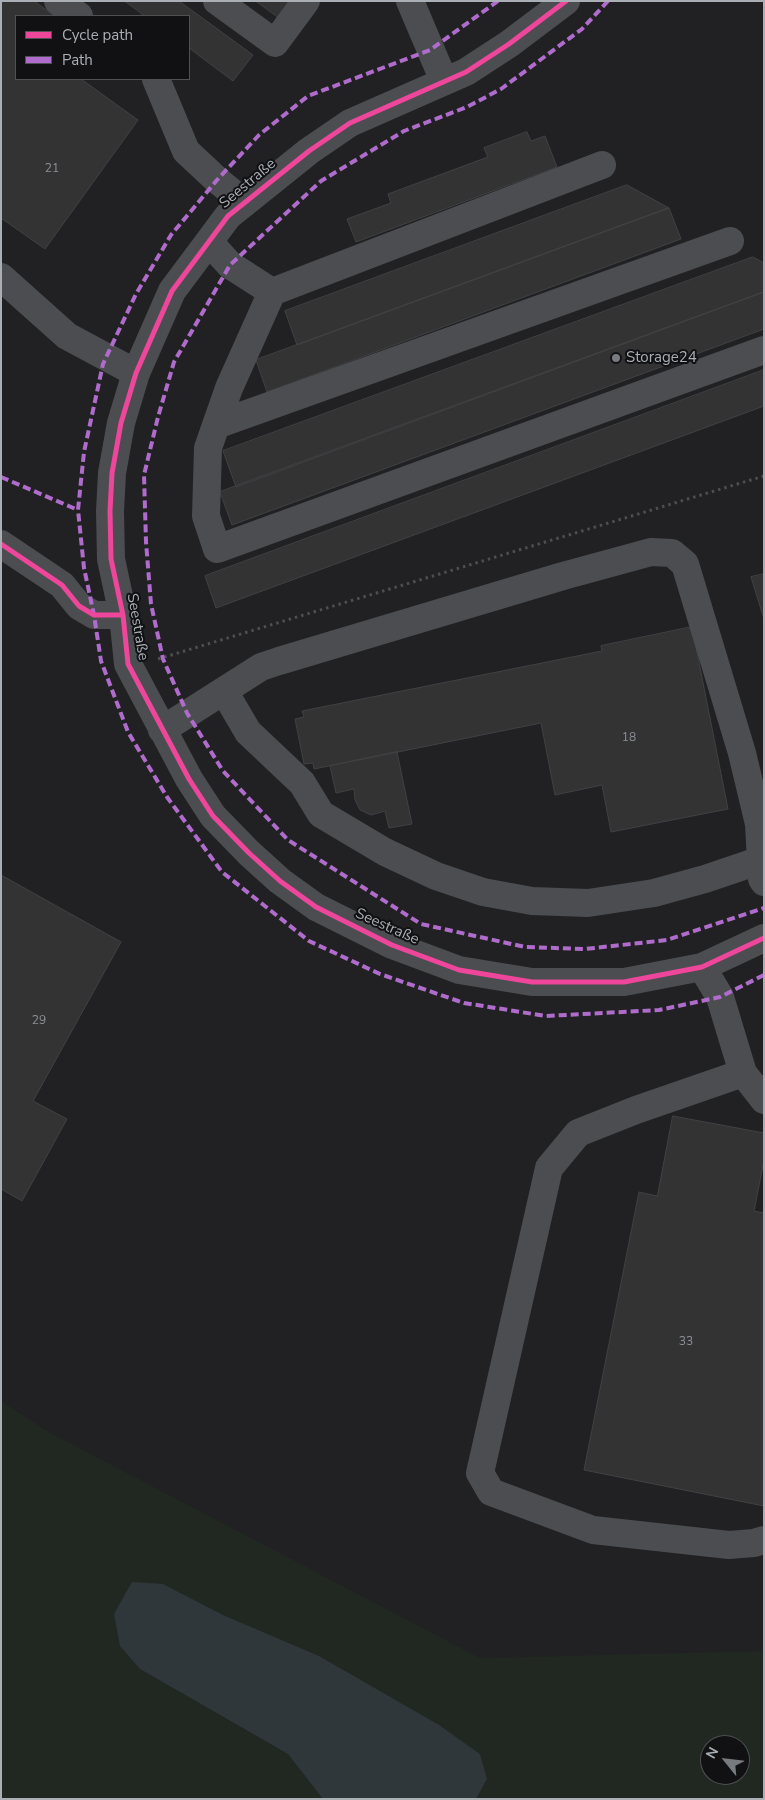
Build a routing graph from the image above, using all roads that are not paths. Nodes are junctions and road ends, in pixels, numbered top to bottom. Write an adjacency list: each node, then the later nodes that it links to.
1 (58, 1): 6 (street)
2 (217, 1): 3 (street)
3 (306, 1)
4 (410, 1): 8 (street)
5 (566, 1): 8 (street, Seestraße)
6 (78, 15)
7 (156, 80): 10 (street)
8 (444, 81): 10 (street, Seestraße)
9 (602, 165): 14 (street)
10 (244, 202): 12 (street, Seestraße)
11 (730, 241): 17 (street)
12 (209, 242): 14 (street); 16 (street, Seestraße)
13 (1, 277): 16 (street)
14 (272, 292): 17 (street)
15 (764, 350): 17 (street)
16 (136, 372): 19 (street, Seestraße)
17 (216, 425)
18 (1, 544): 19 (street)
19 (122, 615): 21 (street, Seestraße)
20 (224, 691): 21 (street); 22 (street); 22 (street)
21 (162, 730): 24 (street, Seestraße)
22 (762, 872)
23 (764, 938): 24 (street, Seestraße)
24 (702, 968): 25 (street)
25 (743, 1073): 26 (street); 27 (street)
26 (764, 1100)
27 (764, 1540)

